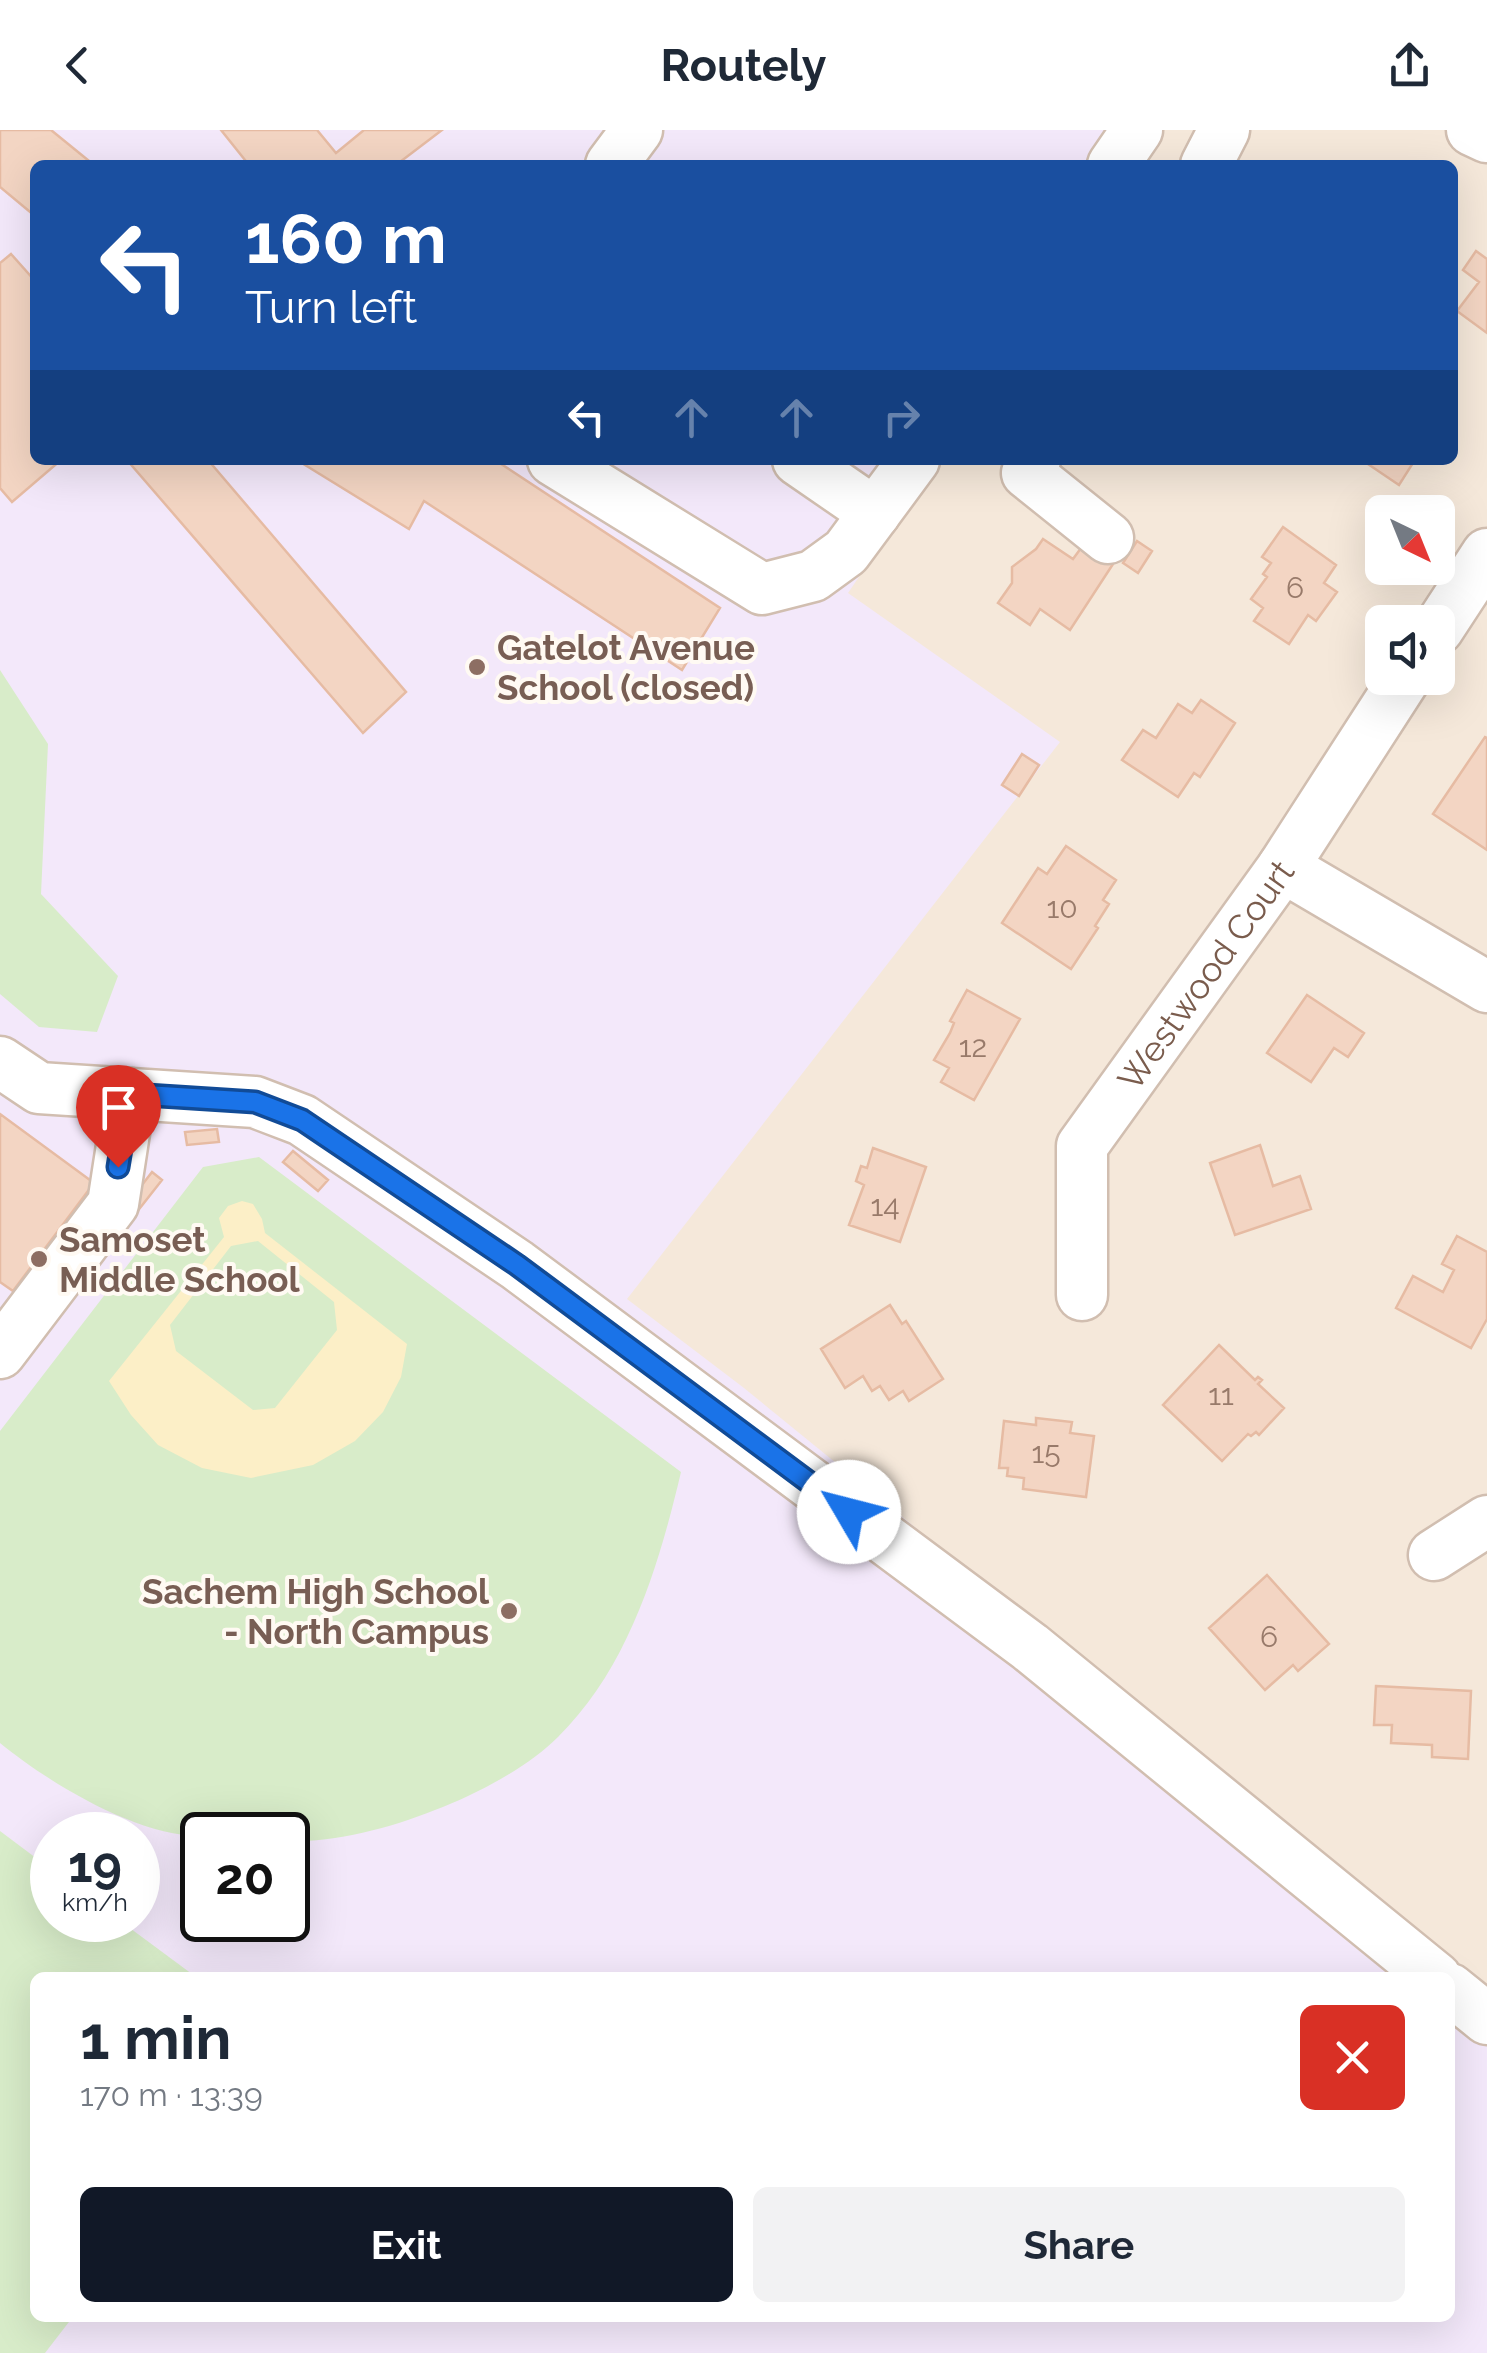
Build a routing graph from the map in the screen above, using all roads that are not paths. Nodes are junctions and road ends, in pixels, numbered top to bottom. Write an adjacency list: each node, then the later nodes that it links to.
1 (637, 130): 6 (street)
2 (1137, 130): 7 (street)
3 (1224, 130): 8 (street)
4 (1472, 130): 5 (street)
5 (1487, 137)
6 (615, 160)
7 (1116, 160)
8 (1209, 160)
9 (561, 465): 13 (street)
10 (805, 465): 13 (street)
11 (910, 465): 13 (street)
12 (1032, 465): 14 (street)
13 (875, 513)
14 (1108, 538)
15 (1487, 554): 16 (street)
16 (1453, 605)
17 (1395, 695): 18 (street, Westwood Court)
18 (1283, 867): 19 (street); 22 (street, Westwood Court)
19 (1487, 987)
20 (0, 1062): 21 (street)
21 (130, 1094): 23 (street); 26 (street)
22 (1082, 1295)
23 (0, 1353)
24 (1487, 1521): 25 (street)
25 (1434, 1554)
26 (1429, 1972)
27 (1455, 1993): 28 (street)
28 (1487, 2019)

